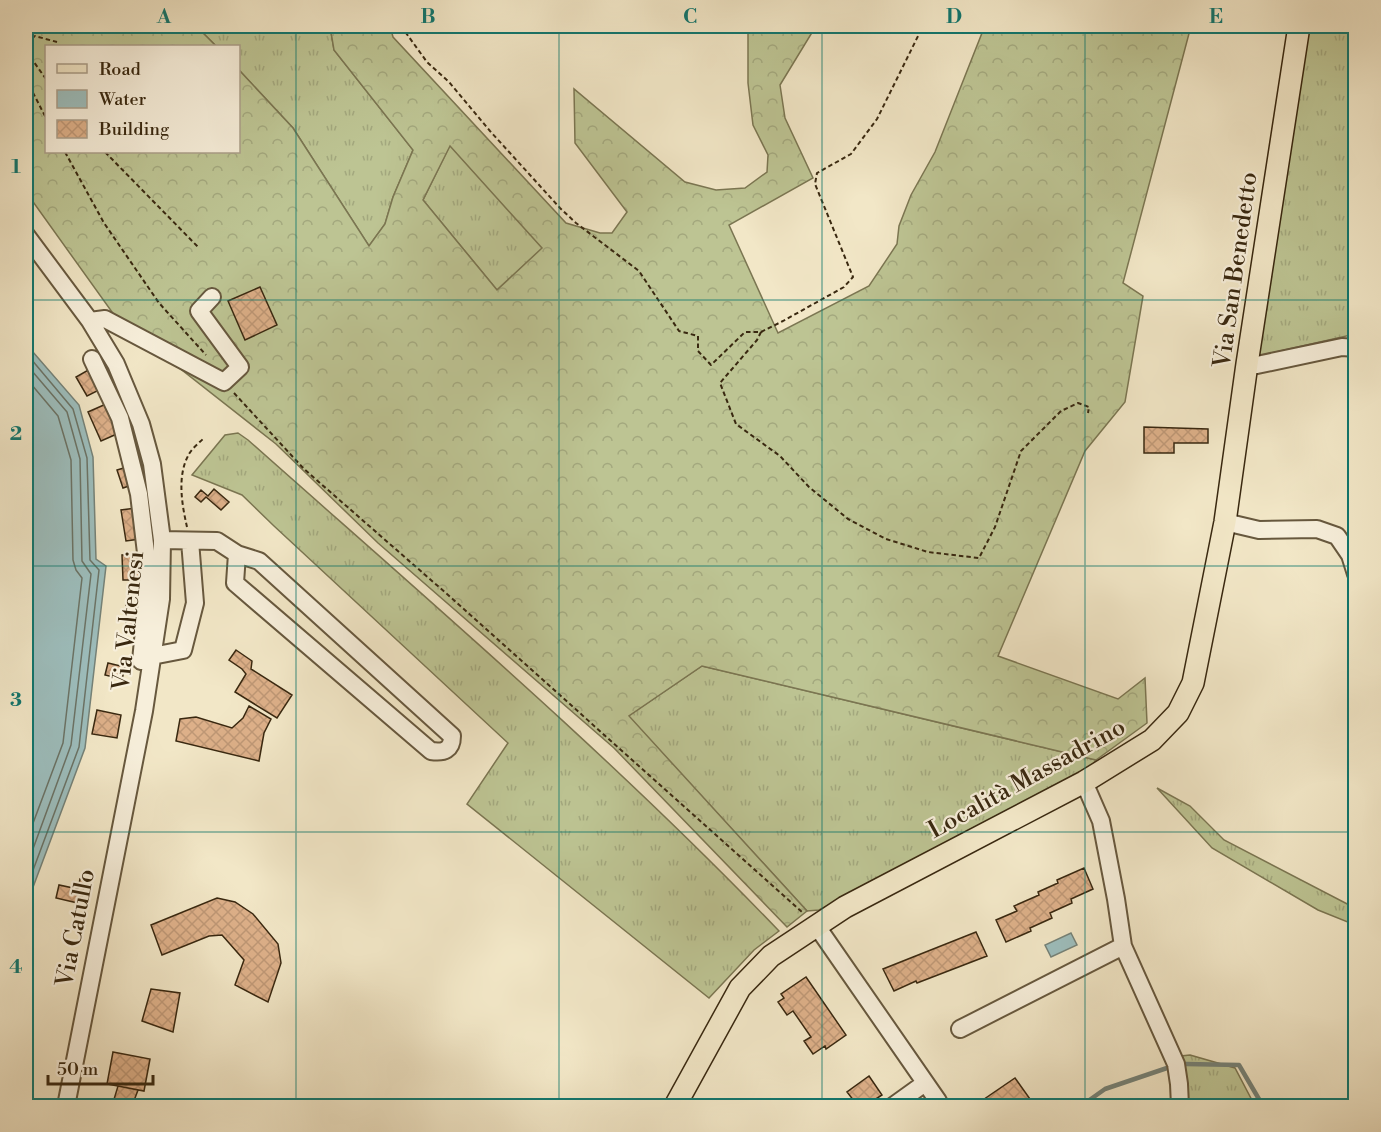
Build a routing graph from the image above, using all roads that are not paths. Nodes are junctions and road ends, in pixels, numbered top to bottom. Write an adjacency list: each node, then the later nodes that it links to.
1 (1299, 26): 7 (main road, Via San Benedetto)
2 (26, 235): 4 (street, Via Valtenesi)
3 (212, 297): 4 (street)
4 (90, 321): 9 (street, Via Valtenesi)
5 (1356, 348): 7 (street)
6 (92, 359): 14 (street)
7 (1252, 365): 8 (main road, Via San Benedetto)
8 (1228, 522): 12 (street); 17 (main road, Località Massadrino)
9 (162, 540): 10 (street); 13 (street, Via Valtenesi)
10 (190, 541): 11 (street); 13 (street)
11 (237, 554): 11 (street)
12 (1356, 574)
13 (152, 656): 14 (street, Via Valtenesi)
14 (143, 684): 15 (street); 16 (street, Via Valtenesi)
15 (129, 739)
16 (134, 760): 23 (street, Via Catullo)
17 (1084, 782): 18 (main road, Località Massadrino); 19 (street)
18 (816, 925): 21 (street); 24 (main road, Località Massadrino)
19 (1123, 946): 20 (street); 26 (street)
20 (960, 1029)
21 (925, 1083): 22 (street); 25 (street)
22 (938, 1101)
23 (66, 1107)
24 (675, 1107)
25 (893, 1107)
26 (1180, 1107)

